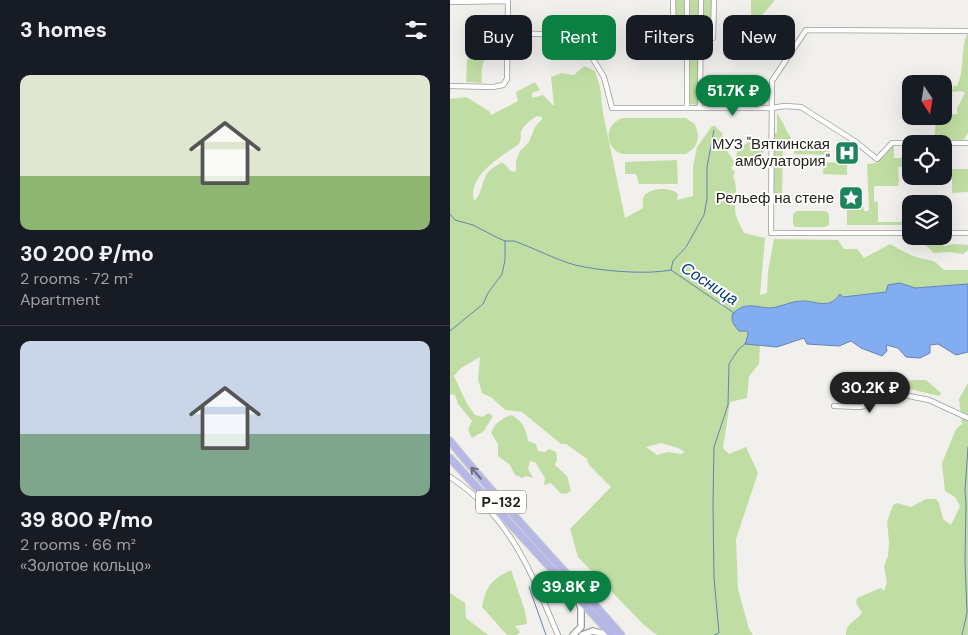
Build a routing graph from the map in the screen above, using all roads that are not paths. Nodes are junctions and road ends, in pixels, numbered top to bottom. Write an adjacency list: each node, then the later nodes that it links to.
1 (508, 0): 6 (street); 7 (street)
2 (673, 0): 8 (street)
3 (687, 0): 9 (street)
4 (701, 0): 10 (street)
5 (714, 0): 13 (street)
6 (450, 2)
7 (508, 15)
8 (673, 15)
9 (687, 15)
10 (701, 15)
11 (968, 32): 20 (street)
12 (532, 34): 18 (street)
13 (713, 38)
14 (507, 60): 17 (street)
15 (687, 60): 18 (street)
16 (701, 60): 19 (street)
17 (450, 86)
18 (687, 107): 19 (street)
19 (700, 107): 20 (street)
20 (772, 108): 21 (street); 22 (street)
21 (968, 143)
22 (902, 233)
23 (952, 233): 24 (street)
24 (968, 233)
25 (834, 406): 26 (street)
26 (968, 418)
27 (450, 441): 35 (main road, Р-132, one-way to 27)
28 (450, 458): 30 (main road, Р-132)
29 (450, 477): 31 (street)
30 (577, 596): 32 (street); 34 (main road, Р-132)
31 (558, 635)
32 (573, 635)
33 (582, 635): 34 (street)
34 (610, 635)
35 (621, 635)

